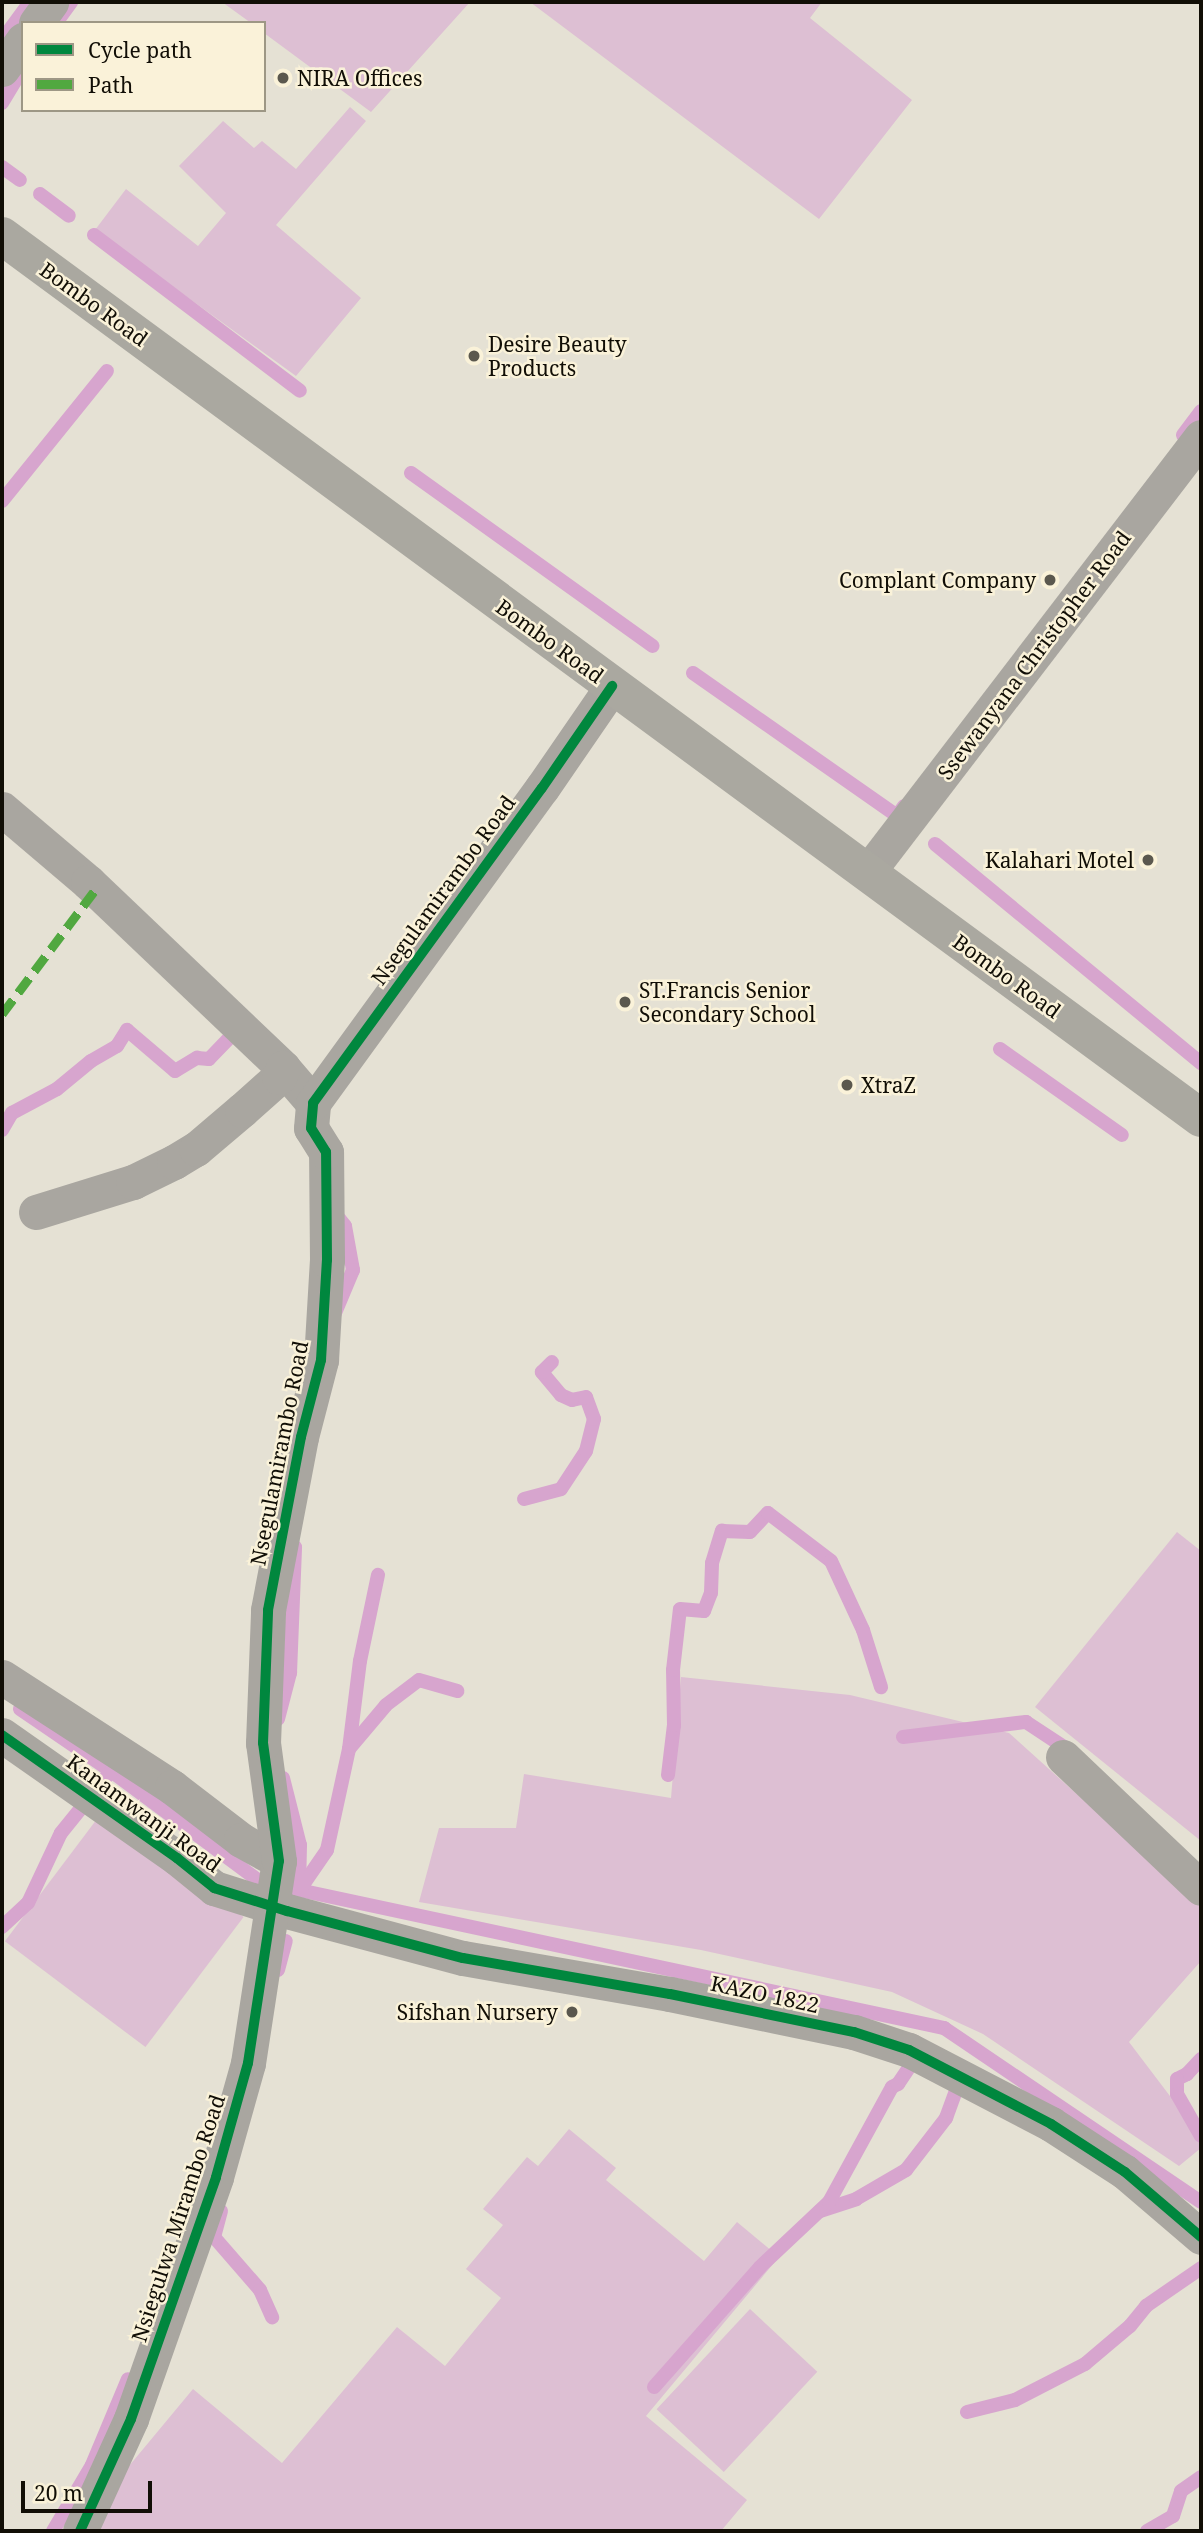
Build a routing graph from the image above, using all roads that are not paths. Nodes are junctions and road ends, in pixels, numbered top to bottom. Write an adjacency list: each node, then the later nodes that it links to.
1 (51, 2): 2 (street)
2 (37, 21)
3 (21, 43): 4 (street)
4 (2, 69)
5 (2, 236): 7 (main road, Bombo Road)
6 (1201, 437): 9 (street, Ssewanyana Christopher Road)
7 (612, 686): 9 (main road, Bombo Road); 11 (street, Nsegulamirambo Road)
8 (2, 809): 10 (street)
9 (867, 873): 12 (main road, Bombo Road)
10 (283, 1068): 11 (street); 13 (street)
11 (313, 1102): 17 (street, Nsegulamirambo Road)
12 (1201, 1118)
13 (36, 1212)
14 (2, 1677): 17 (street)
15 (2, 1735): 19 (street, Kanamwanji Road)
16 (1063, 1757): 18 (street)
17 (279, 1861): 19 (street, Nsegulamirambo Road)
18 (1201, 1888)
19 (272, 1905): 20 (street, KAZO 1822); 21 (street, Nsiegulwa Mirambo Road)
20 (1201, 2237)
21 (81, 2531)

